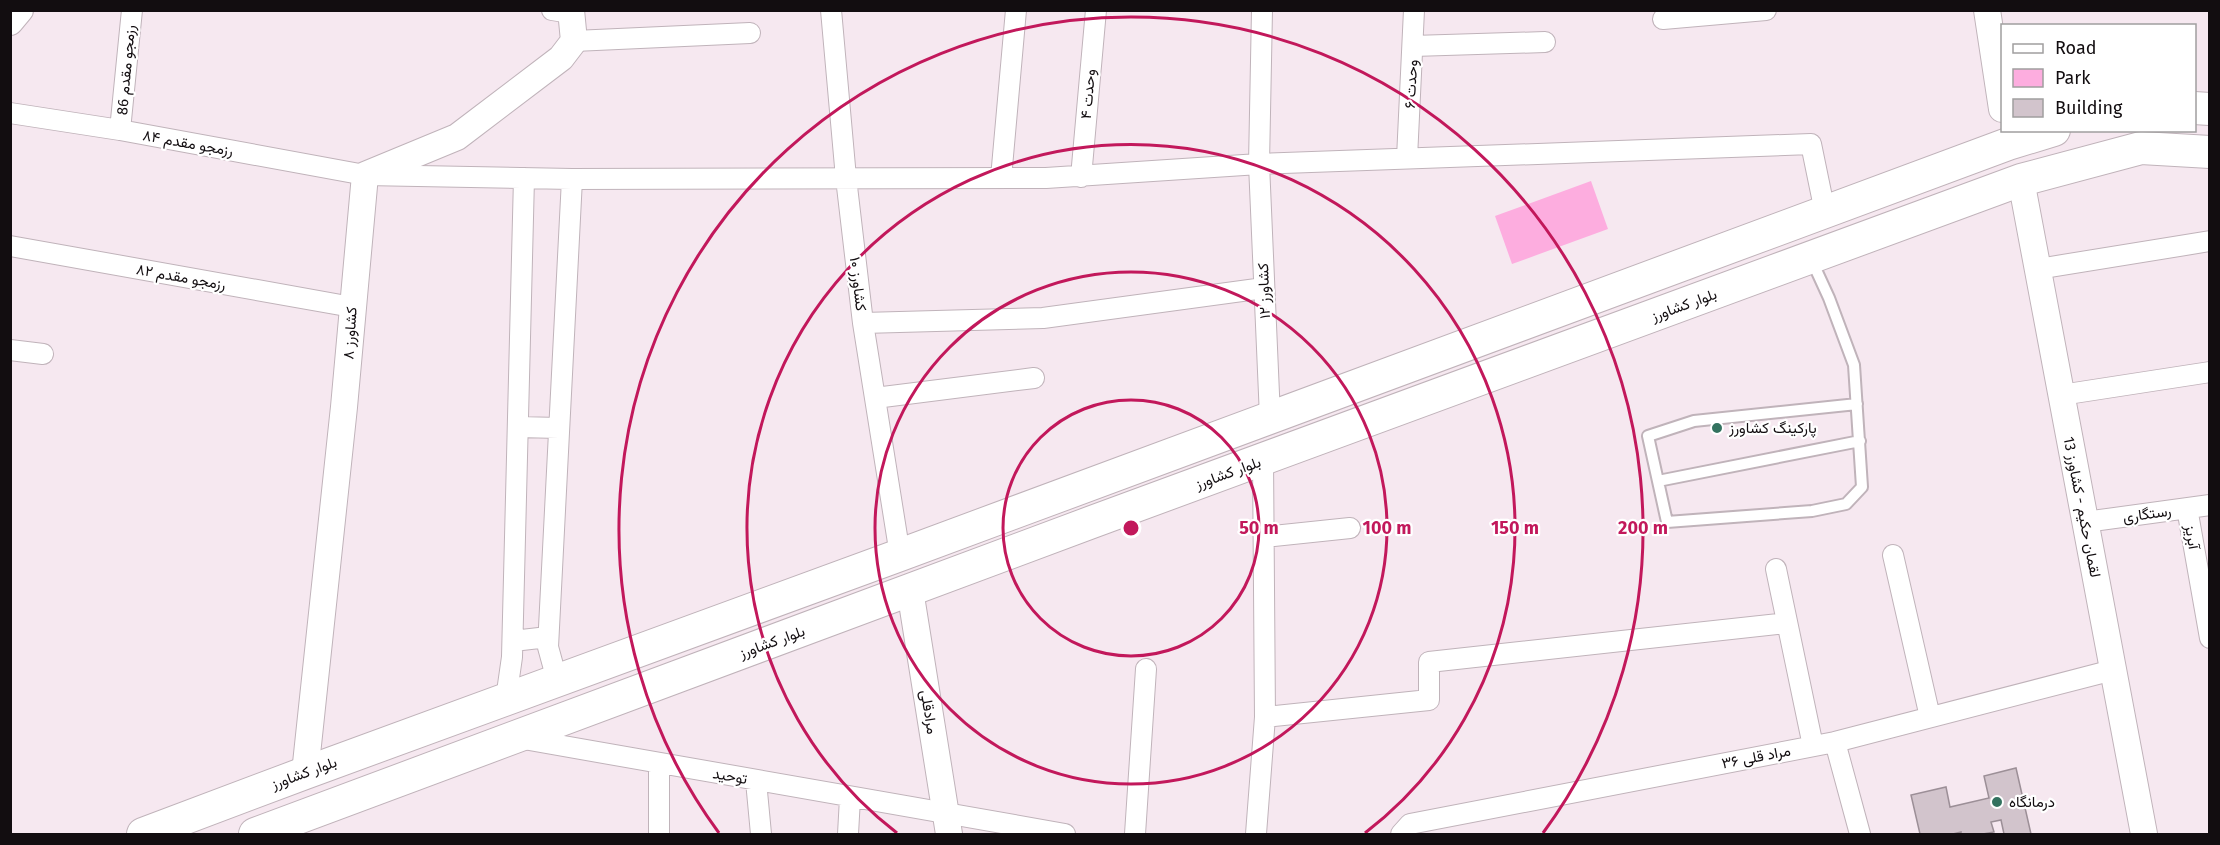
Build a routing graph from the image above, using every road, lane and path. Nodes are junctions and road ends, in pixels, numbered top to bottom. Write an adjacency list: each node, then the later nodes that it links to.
1 (20, 10): 12 (street)
2 (132, 10): 19 (street, رزمجو مقدم 86)
3 (831, 10): 28 (street, کشاورز ۱۰)
4 (1016, 10): 29 (street)
5 (1096, 10): 26 (street, وحدت ۴)
6 (1262, 10): 24 (street, کشاورز ۱۲)
7 (1414, 10): 16 (street, وحدت ۶)
8 (1766, 10): 11 (street)
9 (1988, 10): 17 (street)
10 (565, 11): 14 (street)
11 (1663, 19)
12 (10, 22)
13 (750, 33): 14 (street)
14 (573, 41): 25 (street)
15 (1545, 42): 16 (street)
16 (1413, 46): 23 (street, وحدت ۶)
17 (2001, 102)
18 (10, 113): 19 (street, رزمجو مقدم ۸۴)
19 (120, 130): 25 (street, رزمجو مقدم ۸۴)
20 (2041, 132): 21 (main road, بلوار کشاورز)
21 (2007, 137): 32 (main road, بلوار کشاورز)
22 (2210, 152): 31 (main road, بلوار کشاورز)
23 (1407, 158): 24 (street, رزمجو مقدم ۸۴); 32 (street, رزمجو مقدم ۸۴)
24 (1259, 164): 26 (street, رزمجو مقدم ۸۴); 37 (street, کشاورز ۱۲)
25 (364, 175): 27 (street, رزمجو مقدم ۸۴); 38 (street, کشاورز ۸)
26 (1081, 177): 29 (street, رزمجو مقدم ۸۴)
27 (524, 178): 30 (street, رزمجو مقدم ۸۴); 48 (street)
28 (846, 178): 29 (street, رزمجو مقدم ۸۴); 30 (street, رزمجو مقدم ۸۴); 39 (street, کشاورز ۱۰)
29 (1001, 178)
30 (572, 179): 49 (street)
31 (2021, 180): 35 (main road, بلوار کشاورز); 36 (street, لقمان حکیم - کشاورز 13)
32 (1825, 212): 47 (main road, بلوار کشاورز)
33 (2210, 241): 36 (street)
34 (10, 246): 38 (street, رزمجو مقدم ۸۲)
35 (1811, 258): 46 (lane); 51 (main road, بلوار کشاورز)
36 (2038, 269): 44 (street, لقمان حکیم - کشاورز 13)
37 (1264, 288): 39 (street); 47 (street, کشاورز ۱۲)
38 (352, 307): 78 (street, کشاورز ۸)
39 (863, 323): 45 (street, کشاورز ۱۰)
40 (10, 350): 41 (street)
41 (43, 354)
42 (2210, 372): 44 (street)
43 (1034, 378): 45 (street)
44 (2061, 395): 57 (street, لقمان حکیم - کشاورز 13)
45 (875, 398): 60 (street, کشاورز ۱۰)
46 (1857, 404): 50 (lane); 52 (lane)
47 (1270, 417): 53 (main road, بلوار کشاورز)
48 (518, 427): 49 (street); 67 (street)
49 (559, 428): 65 (street)
50 (1860, 441): 52 (lane); 52 (lane)
51 (1263, 459): 56 (main road, بلوار کشاورز); 59 (street)
52 (1658, 481)
53 (1080, 488): 56 (main road); 60 (main road, بلوار کشاورز)
54 (2210, 505): 55 (street, رستگاری)
55 (2187, 508): 57 (street, رستگاری); 66 (street, آبریز)
56 (1092, 522): 63 (main road, بلوار کشاورز)
57 (2085, 522): 69 (street, لقمان حکیم - کشاورز 13)
58 (1350, 528): 59 (street)
59 (1264, 537): 72 (street)
60 (900, 555): 70 (main road, بلوار کشاورز)
61 (1893, 555): 73 (street)
62 (1776, 569): 64 (street)
63 (910, 591): 74 (main road, بلوار کشاورز); 81 (street, مرادقلی)
64 (1787, 623): 72 (street); 76 (street)
65 (548, 637): 67 (street); 70 (street)
66 (2210, 638)
67 (513, 641): 71 (street)
68 (1146, 669): 88 (street)
69 (2113, 670): 73 (street, مراد قلی ۳۶); 92 (street, لقمان حکیم - کشاورز 13)
70 (557, 680): 71 (main road, بلوار کشاورز)
71 (506, 699): 78 (main road, بلوار کشاورز)
72 (1265, 717): 89 (street)
73 (1930, 717): 75 (street, مراد قلی ۳۶)
74 (515, 738): 77 (street, توحید); 83 (main road, بلوار کشاورز)
75 (1835, 742): 76 (street, مراد قلی ۳۶); 91 (street)
76 (1813, 746): 90 (street, مراد قلی ۳۶)
77 (659, 764): 79 (street, توحید); 84 (street)
78 (305, 773): 82 (main road, بلوار کشاورز)
79 (756, 781): 80 (street, توحید); 85 (street)
80 (850, 798): 81 (street, توحید); 86 (street)
81 (947, 825): 87 (street)
82 (142, 834)
83 (255, 834)
84 (659, 834)
85 (760, 834)
86 (848, 834)
87 (1065, 834)
88 (1135, 834)
89 (1256, 834)
90 (1401, 834)
91 (1860, 834)
92 (2144, 834)

